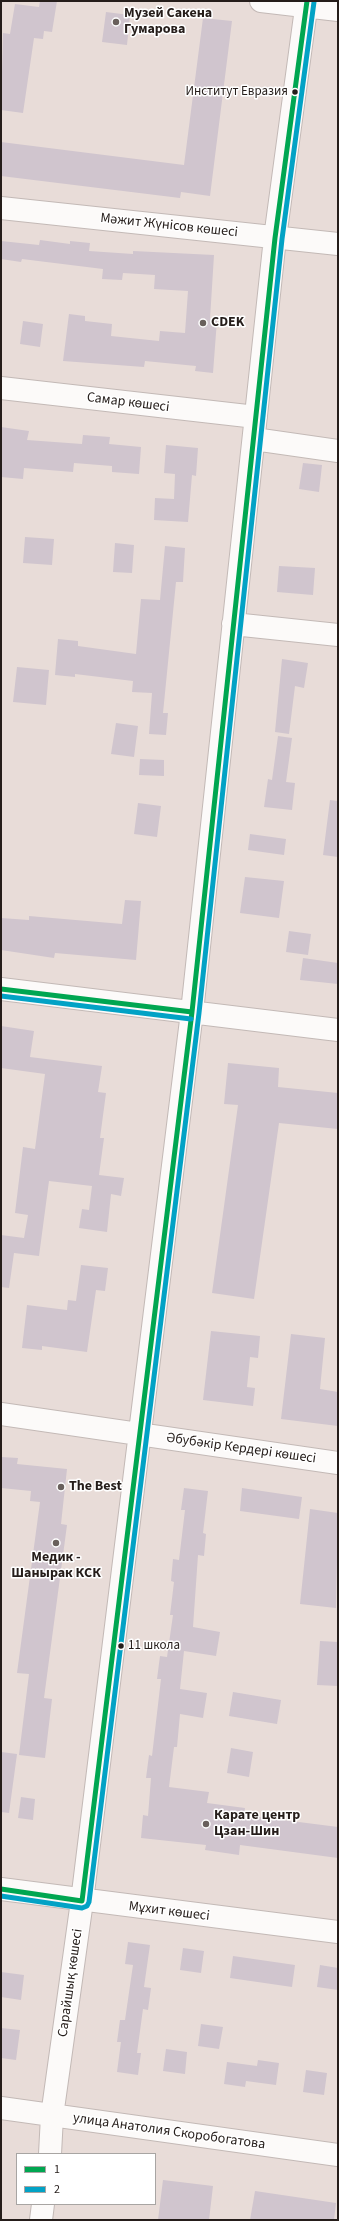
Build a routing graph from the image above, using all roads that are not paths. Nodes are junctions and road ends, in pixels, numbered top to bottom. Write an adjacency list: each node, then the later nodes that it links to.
1 (261, 1): 2 (street)
2 (307, 4): 3 (street); 5 (street, Сарайшық көшесі)
3 (338, 10)
4 (1, 208): 5 (street, Мәжит Жүнісов көшесі)
5 (275, 238): 6 (street, Мәжит Жүнісов көшесі); 8 (street, Сарайшық көшесі)
6 (338, 244)
7 (1, 388): 8 (street, Самар көшесі)
8 (256, 417): 9 (street, Сарайшық көшесі)
9 (254, 439): 10 (street); 11 (street, Сарайшық көшесі)
10 (338, 451)
11 (234, 624): 12 (street); 14 (street, Сарайшық көшесі)
12 (338, 635)
13 (1, 989): 14 (street)
14 (192, 1012): 15 (street); 17 (street, Сарайшық көшесі)
15 (338, 1030)
16 (1, 1414): 17 (street, Әбубәкір Кердері көшесі)
17 (138, 1435): 18 (street, Әбубәкір Кердері көшесі); 20 (street, Сарайшық көшесі)
18 (338, 1463)
19 (1, 1889): 20 (street, Мұхит көшесі)
20 (82, 1901): 21 (street, Мұхит көшесі); 23 (street, Сарайшық көшесі)
21 (338, 1932)
22 (1, 2108): 23 (street, улица Анатолия Скоробогатова)
23 (52, 2116): 24 (street, Сарайшық көшесі); 25 (street, улица Анатолия Скоробогатова)
24 (50, 2153)
25 (338, 2154)
26 (44, 2205): 27 (street)
27 (41, 2220)

